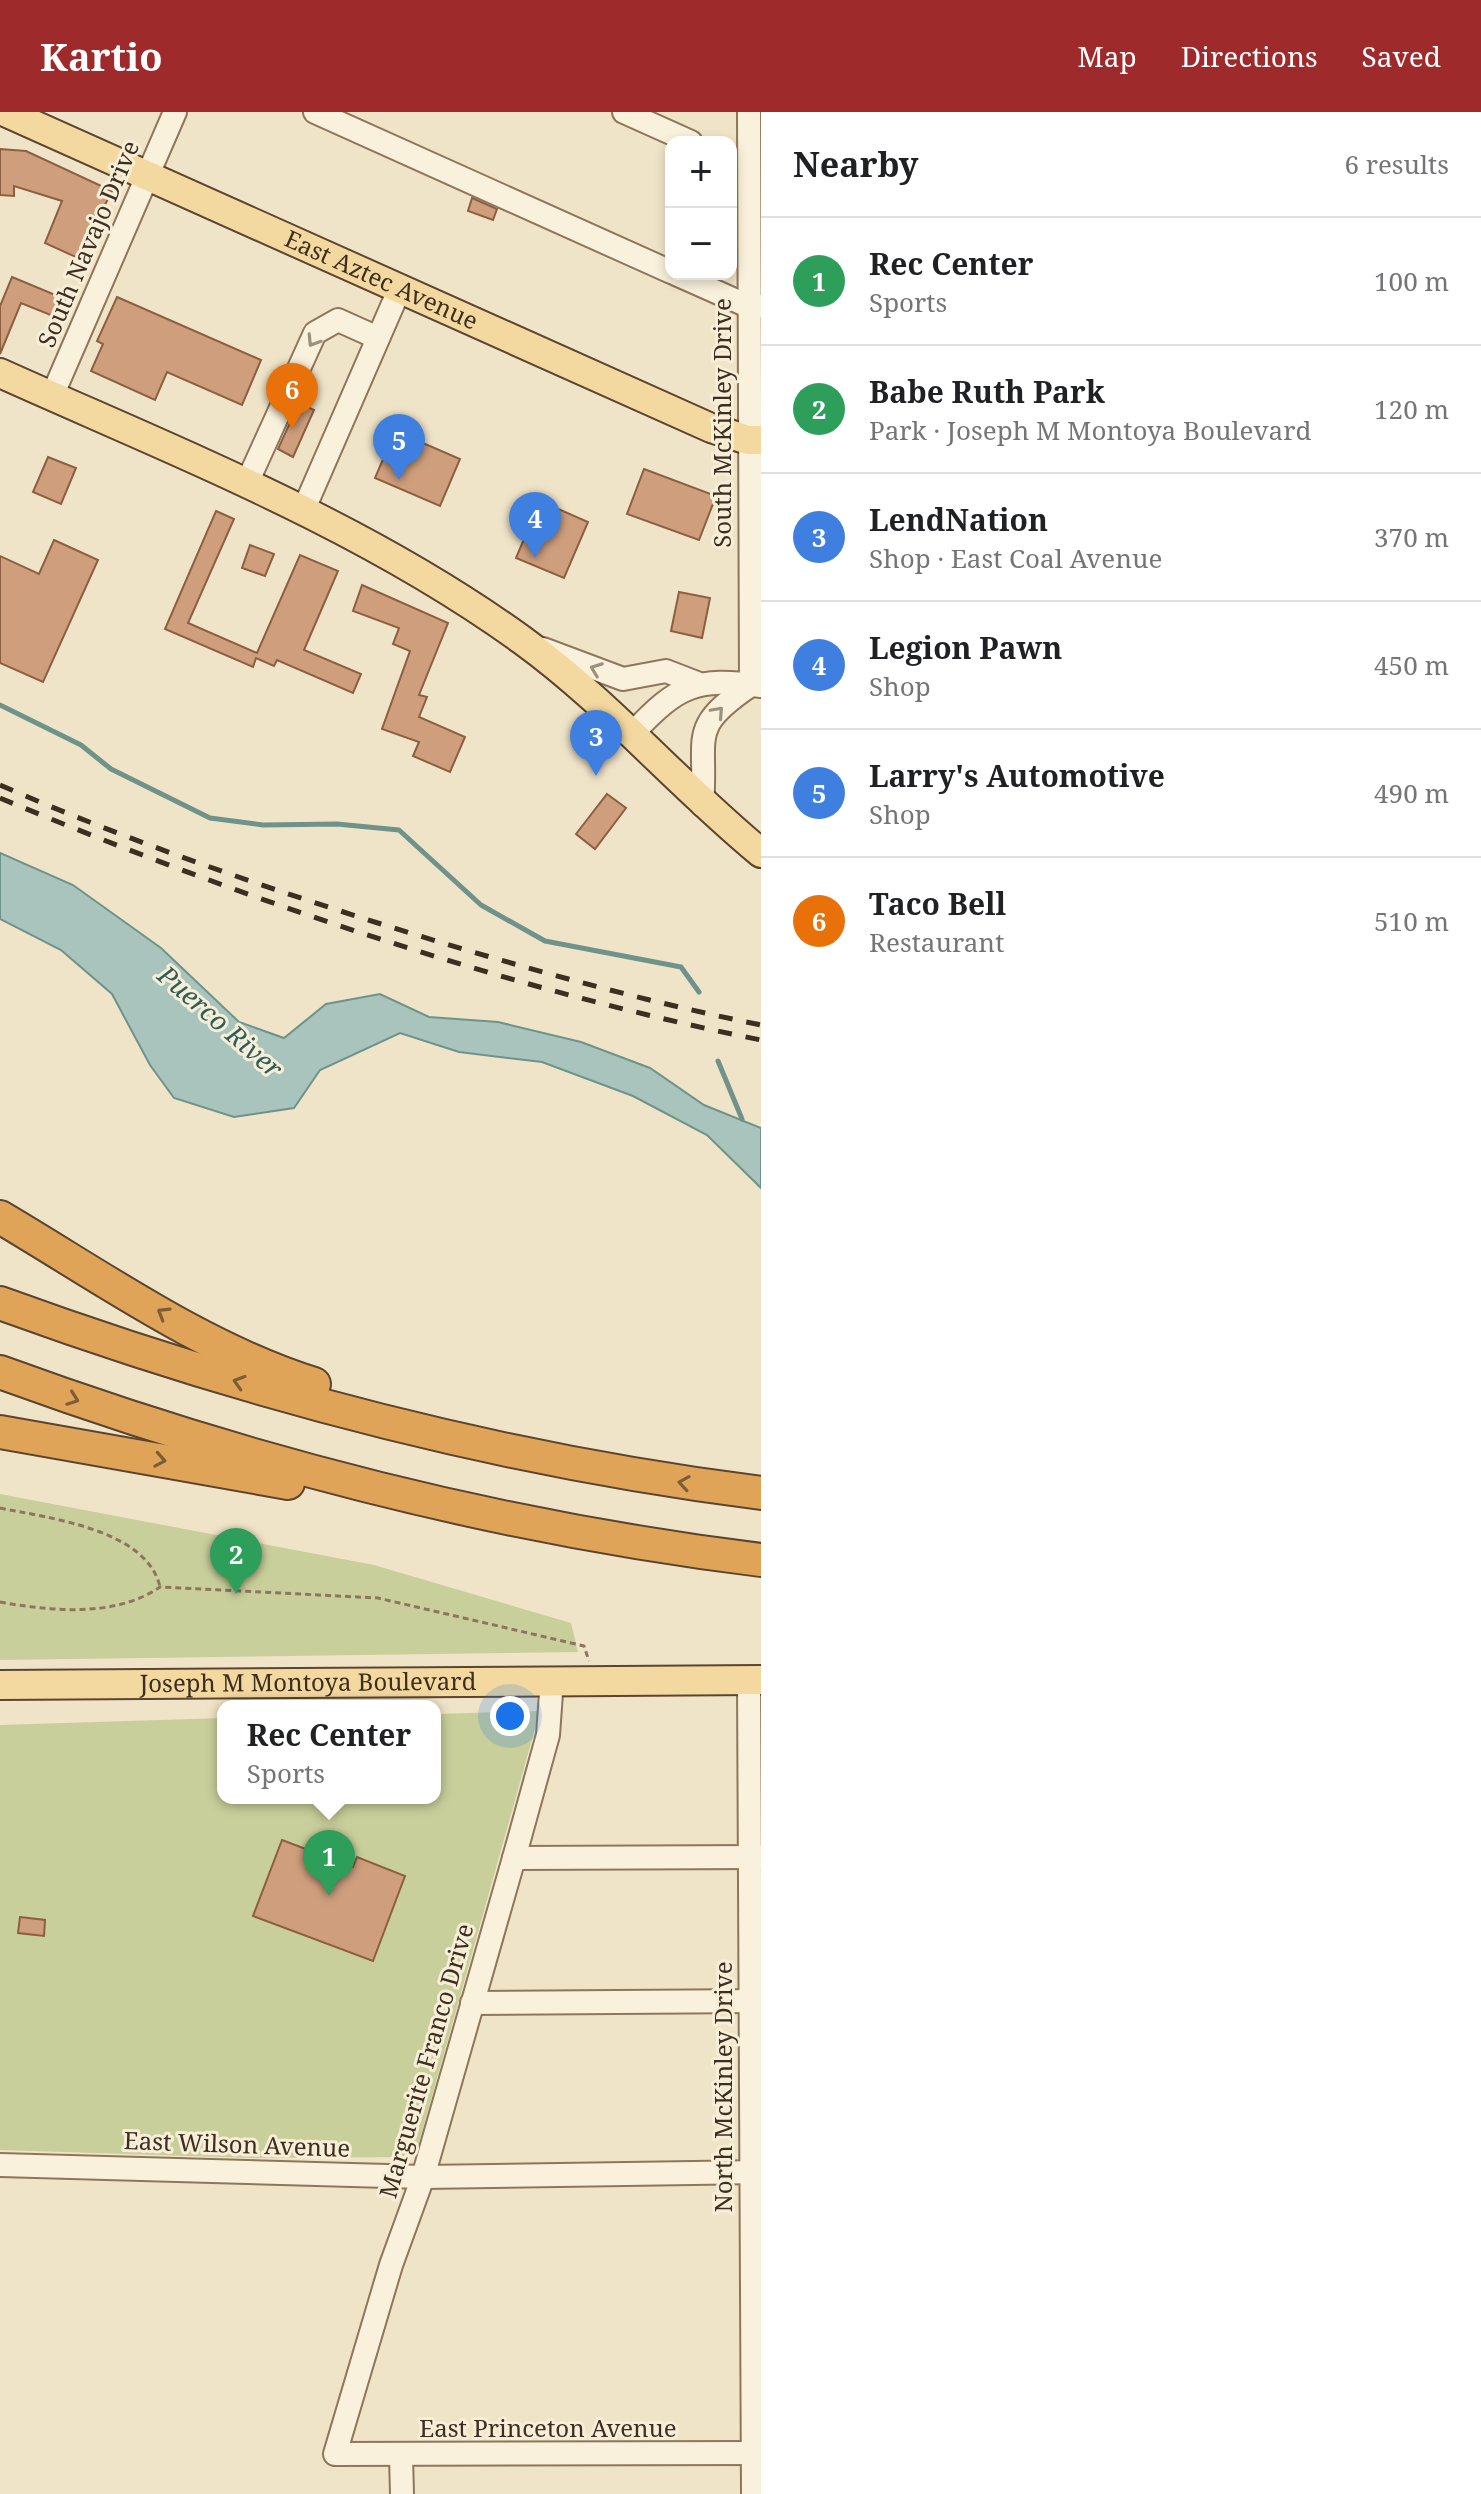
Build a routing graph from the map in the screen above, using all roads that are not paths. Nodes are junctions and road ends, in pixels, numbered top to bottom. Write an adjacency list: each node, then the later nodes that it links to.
1 (5, 112): 8 (main road, East Aztec Avenue)
2 (175, 112): 8 (street, South Navajo Drive)
3 (315, 112): 9 (street)
4 (624, 112): 6 (street)
5 (749, 112): 7 (street, South McKinley Drive)
6 (678, 136)
7 (747, 160): 12 (street, South McKinley Drive)
8 (147, 176): 11 (main road, East Aztec Avenue); 15 (street, South Navajo Drive)
9 (665, 269)
10 (691, 280): 12 (street)
11 (400, 288): 13 (street); 16 (main road, East Aztec Avenue)
12 (754, 306): 16 (street, South McKinley Drive)
13 (378, 338): 17 (street, one-way to 17); 18 (street)
14 (0, 373): 15 (main road)
15 (52, 396): 17 (main road)
16 (755, 440): 21 (street, South McKinley Drive)
17 (246, 485): 18 (main road)
18 (303, 511): 19 (main road)
19 (525, 642): 20 (street, one-way to 19); 22 (main road)
20 (697, 683): 21 (street); 22 (street)
21 (756, 686): 23 (street, one-way to 21)
22 (633, 733): 23 (main road)
23 (702, 805): 24 (main road)
24 (761, 853)
25 (0, 1217): 29 (highway, one-way to 25)
26 (0, 1303): 29 (highway, one-way to 26)
27 (0, 1372): 31 (highway, one-way to 31)
28 (0, 1432): 31 (highway, one-way to 31)
29 (577, 1465): 30 (highway, one-way to 29)
30 (761, 1493)
31 (600, 1537): 32 (highway)
32 (761, 1560)
33 (552, 1679): 34 (main road, Joseph M Montoya Boulevard); 35 (main road, Joseph M Montoya Boulevard); 37 (street, Marguerite Franco Drive)
34 (755, 1680): 36 (street, North McKinley Drive)
35 (0, 1685)
36 (755, 1857): 37 (street); 38 (street, North McKinley Drive)
37 (514, 1858): 39 (street, Marguerite Franco Drive)
38 (755, 2001): 39 (street); 41 (street, North McKinley Drive)
39 (472, 2003): 42 (street, Marguerite Franco Drive)
40 (0, 2165): 42 (street, East Wilson Avenue)
41 (755, 2172): 42 (street, East Wilson Avenue); 43 (street, North McKinley Drive)
42 (423, 2177): 44 (street, Marguerite Franco Drive)
43 (757, 2453): 45 (street, East Princeton Avenue); 47 (street, North McKinley Drive)
44 (335, 2454): 45 (street, East Princeton Avenue)
45 (401, 2456): 46 (street)
46 (402, 2494)
47 (753, 2494)

